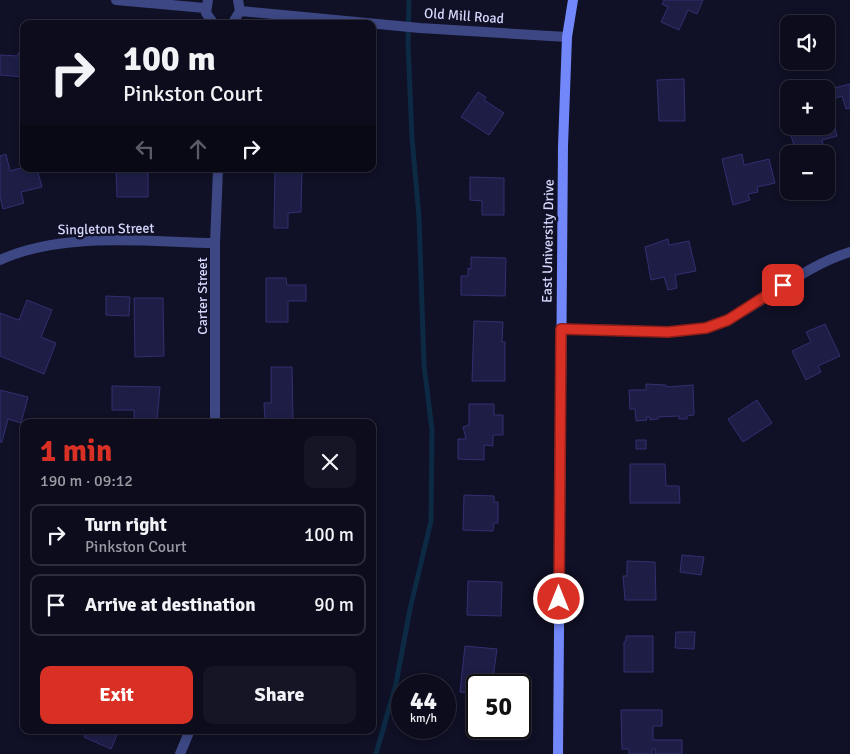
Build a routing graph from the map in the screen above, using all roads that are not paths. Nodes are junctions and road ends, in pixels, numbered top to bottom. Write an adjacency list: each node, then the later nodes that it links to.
1 (116, 0): 4 (street)
2 (238, 0): 5 (street)
3 (573, 0): 10 (main road, East University Drive)
4 (206, 4): 6 (street)
5 (240, 11): 7 (street); 8 (street, Old Mill Road)
6 (209, 20)
7 (234, 20)
8 (348, 20)
9 (376, 22): 10 (street, Old Mill Road)
10 (566, 37): 15 (main road, East University Drive)
11 (218, 172): 12 (street, Carter Street)
12 (215, 243): 14 (street, Singleton Street); 16 (street, Carter Street)
13 (850, 252): 15 (street)
14 (0, 260)
15 (561, 329): 19 (main road, East University Drive)
16 (216, 419)
17 (188, 734): 18 (street)
18 (180, 754)
19 (558, 754)

